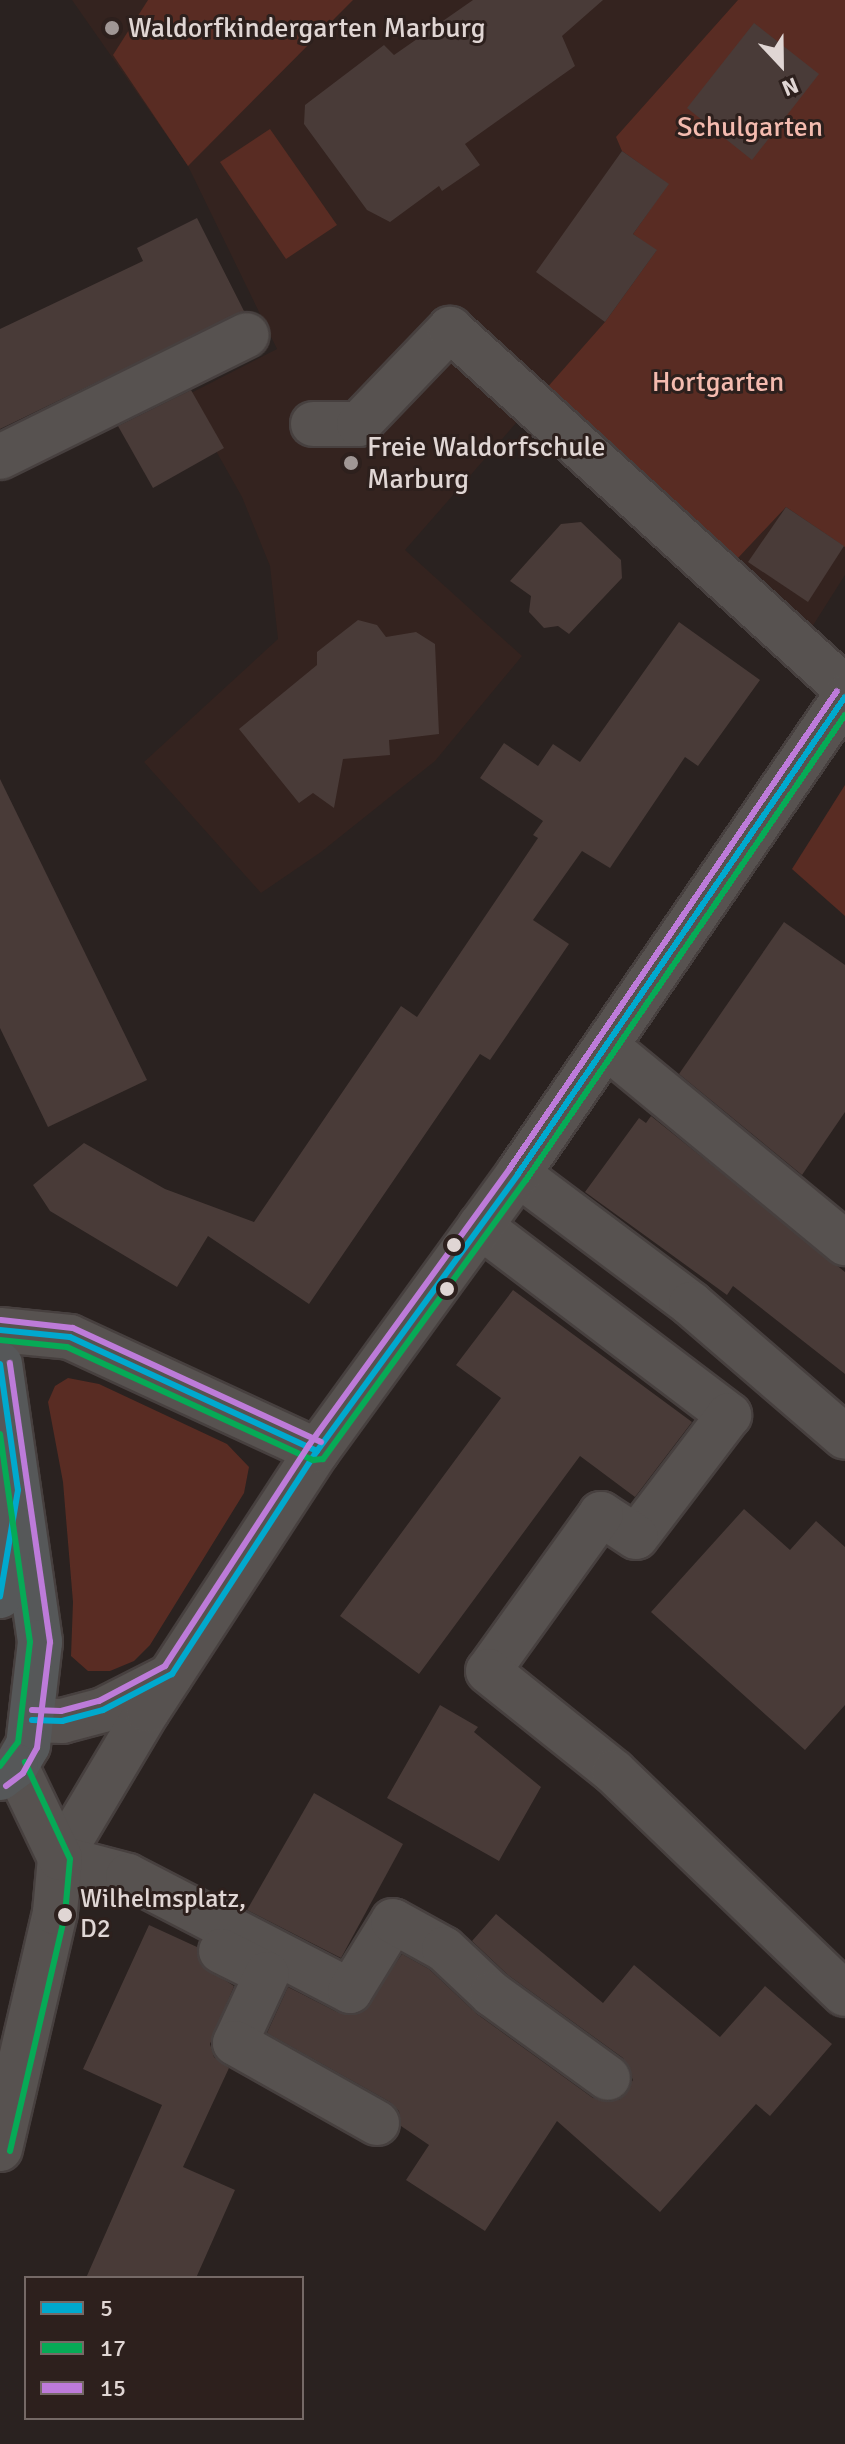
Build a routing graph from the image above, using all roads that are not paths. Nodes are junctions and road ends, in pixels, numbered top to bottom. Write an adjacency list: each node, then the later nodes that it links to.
1 (247, 335): 3 (street)
2 (313, 424): 4 (street)
3 (0, 457)
4 (845, 688)
5 (845, 697): 6 (street)
6 (606, 1046): 7 (street); 9 (street)
7 (518, 1174): 8 (street); 12 (street)
8 (480, 1226): 13 (street); 20 (street)
9 (845, 1243)
10 (0, 1330): 13 (street)
11 (0, 1364): 14 (main road)
12 (845, 1437)
13 (317, 1451): 16 (street)
14 (18, 1490): 15 (main road); 17 (main road)
15 (0, 1596)
16 (172, 1674): 17 (street); 19 (street)
17 (32, 1720): 18 (main road)
18 (8, 1772): 19 (street)
19 (60, 1858): 21 (street); 22 (street); 23 (street)
20 (845, 1994)
21 (608, 2078)
22 (377, 2123)
23 (0, 2149)

